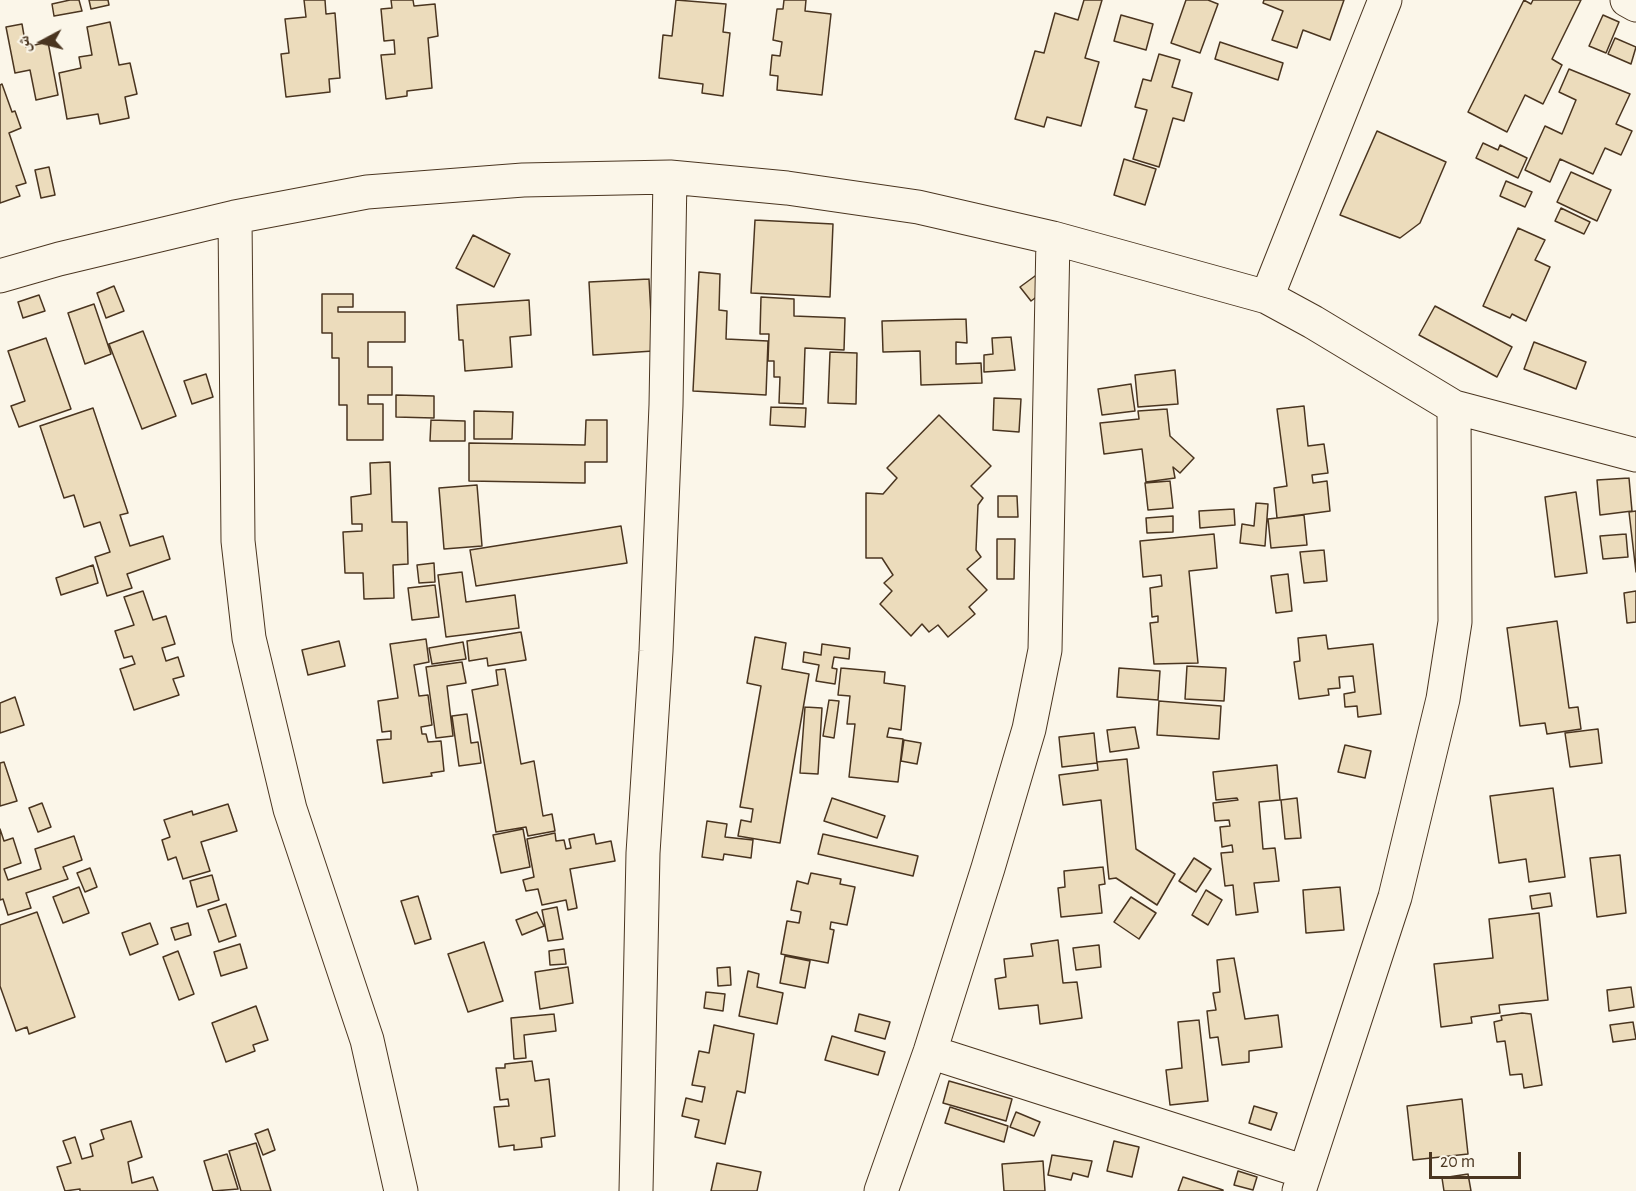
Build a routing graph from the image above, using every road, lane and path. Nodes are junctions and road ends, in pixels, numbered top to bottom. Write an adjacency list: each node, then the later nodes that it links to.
1 (1385, 0): 8 (street)
2 (1627, 0): 3 (street)
3 (1636, 5)
4 (670, 177): 5 (street); 6 (street); 14 (street)
5 (235, 217): 7 (street); 13 (street)
6 (1053, 238): 8 (street); 11 (street)
7 (0, 276)
8 (1267, 297): 9 (street)
9 (1454, 407): 10 (street); 12 (street)
10 (1636, 455)
11 (930, 1052): 12 (street); 15 (street)
12 (1302, 1182)
13 (401, 1191)
14 (636, 1191)
15 (881, 1191)

